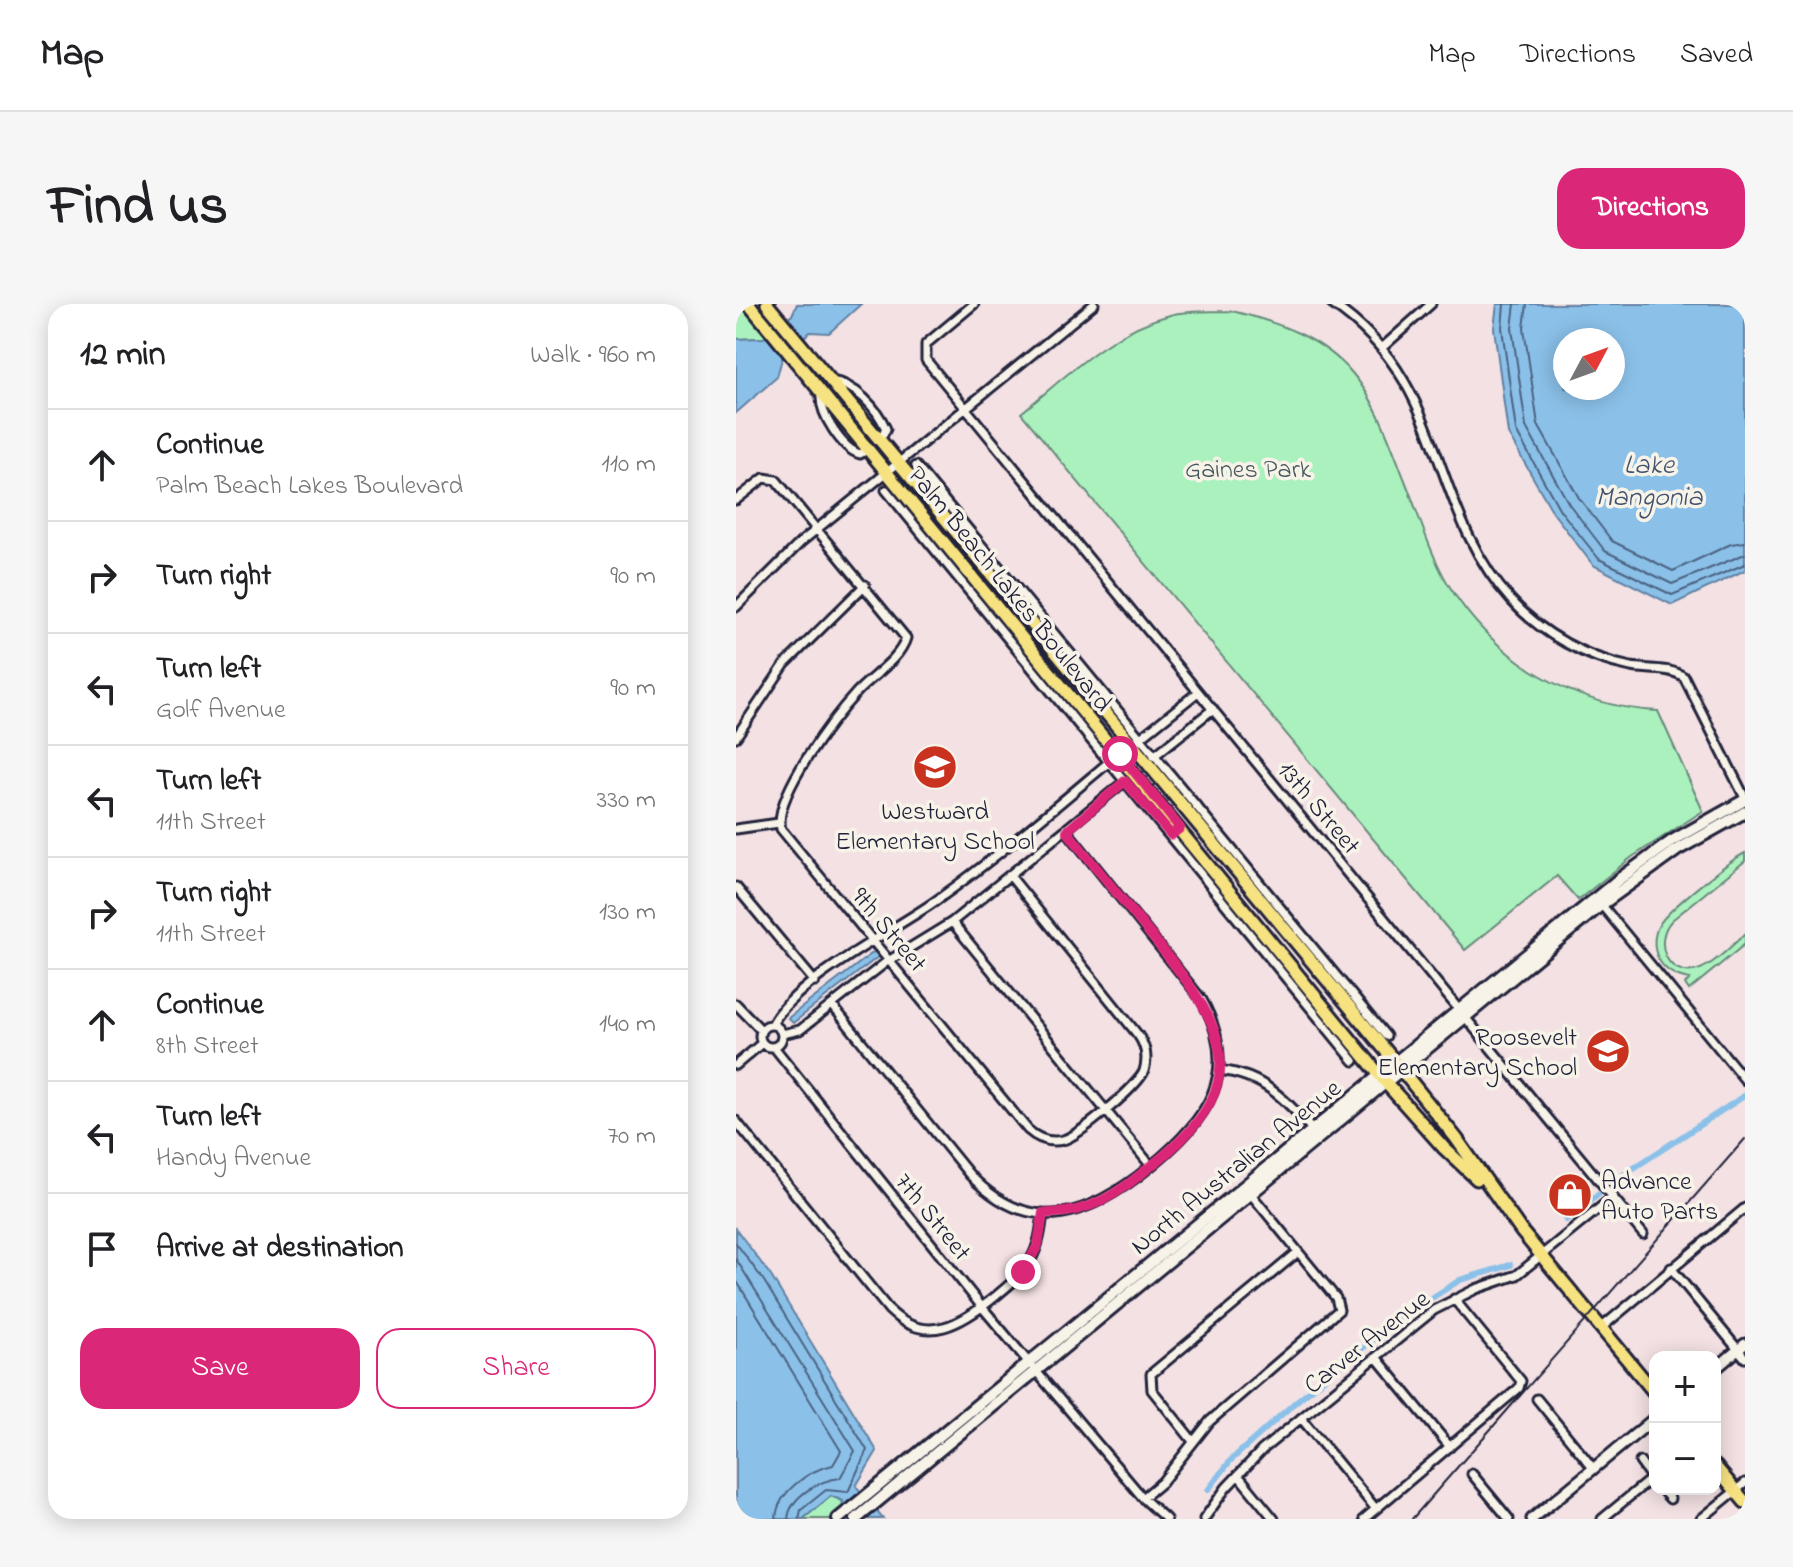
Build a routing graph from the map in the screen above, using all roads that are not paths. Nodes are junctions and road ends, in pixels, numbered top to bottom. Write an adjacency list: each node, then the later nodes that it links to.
1 (749, 304): 11 (main road, Palm Beach Lakes Boulevard)
2 (767, 304): 9 (main road, Palm Beach Lakes Boulevard)
3 (974, 304): 8 (street, 13th Street)
4 (1094, 304): 8 (street)
5 (1332, 304): 7 (street)
6 (1431, 304): 7 (street)
7 (1383, 347): 29 (street)
8 (965, 407): 9 (street); 22 (street, 13th Street)
9 (898, 462): 11 (street); 14 (main road, Palm Beach Lakes Boulevard)
10 (916, 466): 14 (street)
11 (887, 471): 15 (street); 16 (main road, Palm Beach Lakes Boulevard)
12 (886, 490): 17 (street)
13 (736, 500): 15 (street)
14 (951, 518): 20 (main road, Palm Beach Lakes Boulevard); 25 (street)
15 (817, 529): 18 (street); 19 (street)
16 (936, 530): 17 (street); 21 (main road, Palm Beach Lakes Boulevard)
17 (926, 539): 27 (street)
18 (865, 585): 24 (street); 32 (street)
19 (736, 607)
20 (1018, 607): 21 (main road); 31 (main road, Palm Beach Lakes Boulevard)
21 (1007, 617): 35 (main road, Palm Beach Lakes Boulevard)
22 (1198, 692): 23 (street, 13th Street); 25 (street)
23 (1213, 709): 26 (street); 50 (street, 13th Street)
24 (736, 737)
25 (1139, 739): 26 (street)
26 (1154, 756): 31 (street)
27 (1109, 762): 28 (street); 42 (street)
28 (1125, 781): 34 (street); 35 (street)
29 (1745, 799): 38 (main road, North Australian Avenue)
30 (1745, 812): 38 (main road, North Australian Avenue)
31 (1196, 816): 39 (main road, Palm Beach Lakes Boulevard); 47 (street)
32 (779, 823): 33 (street); 42 (street, 9th Street)
33 (736, 829)
34 (1067, 831): 36 (street); 60 (street)
35 (1176, 832): 40 (main road, Palm Beach Lakes Boulevard); 45 (street)
36 (1011, 877): 41 (street); 63 (street, 9th Street)
37 (736, 887): 46 (street)
38 (1599, 902): 50 (main road, North Australian Avenue); 62 (street)
39 (1266, 910): 40 (main road); 47 (main road, Palm Beach Lakes Boulevard)
40 (1255, 919): 43 (main road, Palm Beach Lakes Boulevard)
41 (952, 922): 44 (street); 63 (street)
42 (874, 938): 44 (street, 9th Street); 46 (street)
43 (1283, 952): 45 (street); 61 (main road, Palm Beach Lakes Boulevard)
44 (890, 959): 49 (street); 63 (street, 9th Street)
45 (1273, 960): 57 (street)
46 (815, 982): 51 (street)
47 (1350, 1000): 54 (street); 59 (main road, Palm Beach Lakes Boulevard)
48 (736, 1004): 52 (street)
49 (832, 1005): 53 (street); 71 (street)
50 (1464, 1014): 59 (main road, North Australian Avenue); 69 (street, 13th Street)
51 (772, 1025): 52 (street); 53 (street)
52 (761, 1030): 55 (street)
53 (782, 1034): 56 (street)
54 (1386, 1036)
55 (762, 1043): 56 (street); 58 (street)
56 (774, 1047): 78 (street, 7th Street)
57 (1354, 1061)
58 (736, 1065)
59 (1399, 1067): 61 (main road, North Australian Avenue); 68 (main road, Palm Beach Lakes Boulevard)
60 (1219, 1070): 65 (street); 66 (street)
61 (1384, 1080): 65 (main road, North Australian Avenue); 68 (main road, Palm Beach Lakes Boulevard)
62 (1745, 1080)
63 (1105, 1110): 66 (street)
64 (736, 1121): 78 (street)
65 (1316, 1134): 67 (main road, North Australian Avenue)
66 (1151, 1166): 71 (street)
67 (1247, 1190): 74 (street); 83 (main road, North Australian Avenue)
68 (1489, 1191): 75 (main road, Palm Beach Lakes Boulevard)
69 (1613, 1197): 73 (street, 13th Street); 75 (street, Carver Avenue)
70 (1742, 1211): 72 (street); 76 (street)
71 (1043, 1213): 78 (street)
72 (1745, 1221)
73 (1643, 1234)
74 (1298, 1252): 88 (street); 88 (street)
75 (1542, 1255): 77 (street, Carver Avenue); 79 (main road, Palm Beach Lakes Boulevard)
76 (1671, 1268): 79 (street); 80 (street)
77 (1454, 1299): 81 (street, Carver Avenue); 89 (street)
78 (982, 1307): 83 (street, 7th Street)
79 (1601, 1328): 84 (main road, Palm Beach Lakes Boulevard)
80 (1743, 1351): 82 (street)
81 (1376, 1357): 86 (street, Carver Avenue); 89 (street)
82 (1721, 1365)
83 (1034, 1366): 99 (street, 7th Street); 101 (main road, North Australian Avenue)
84 (1649, 1386)
85 (1537, 1399): 91 (street)
86 (1301, 1418): 95 (street, Carver Avenue); 103 (street)
87 (1649, 1423): 91 (street)
88 (1192, 1440): 99 (street)
89 (1450, 1447): 103 (street)
90 (1640, 1462): 94 (street)
91 (1593, 1468): 111 (street)
92 (1721, 1471): 97 (main road)
93 (1472, 1474): 110 (street)
94 (1649, 1474)
95 (1238, 1475): 107 (street, Carver Avenue); 108 (street)
96 (1649, 1484): 112 (street)
97 (1740, 1486): 102 (main road); 113 (street)
98 (1666, 1495): 100 (street)
99 (1143, 1498): 105 (street, 7th Street)
100 (1670, 1499)
101 (871, 1500): 104 (main road, North Australian Avenue); 106 (main road, North Australian Avenue)
102 (1745, 1502)
103 (1376, 1509): 109 (street)
104 (839, 1518)
105 (1162, 1518)
106 (856, 1519)
107 (1204, 1519)
108 (1274, 1519)
109 (1364, 1519)
110 (1509, 1519)
111 (1532, 1519)
112 (1602, 1519)
113 (1701, 1519)

